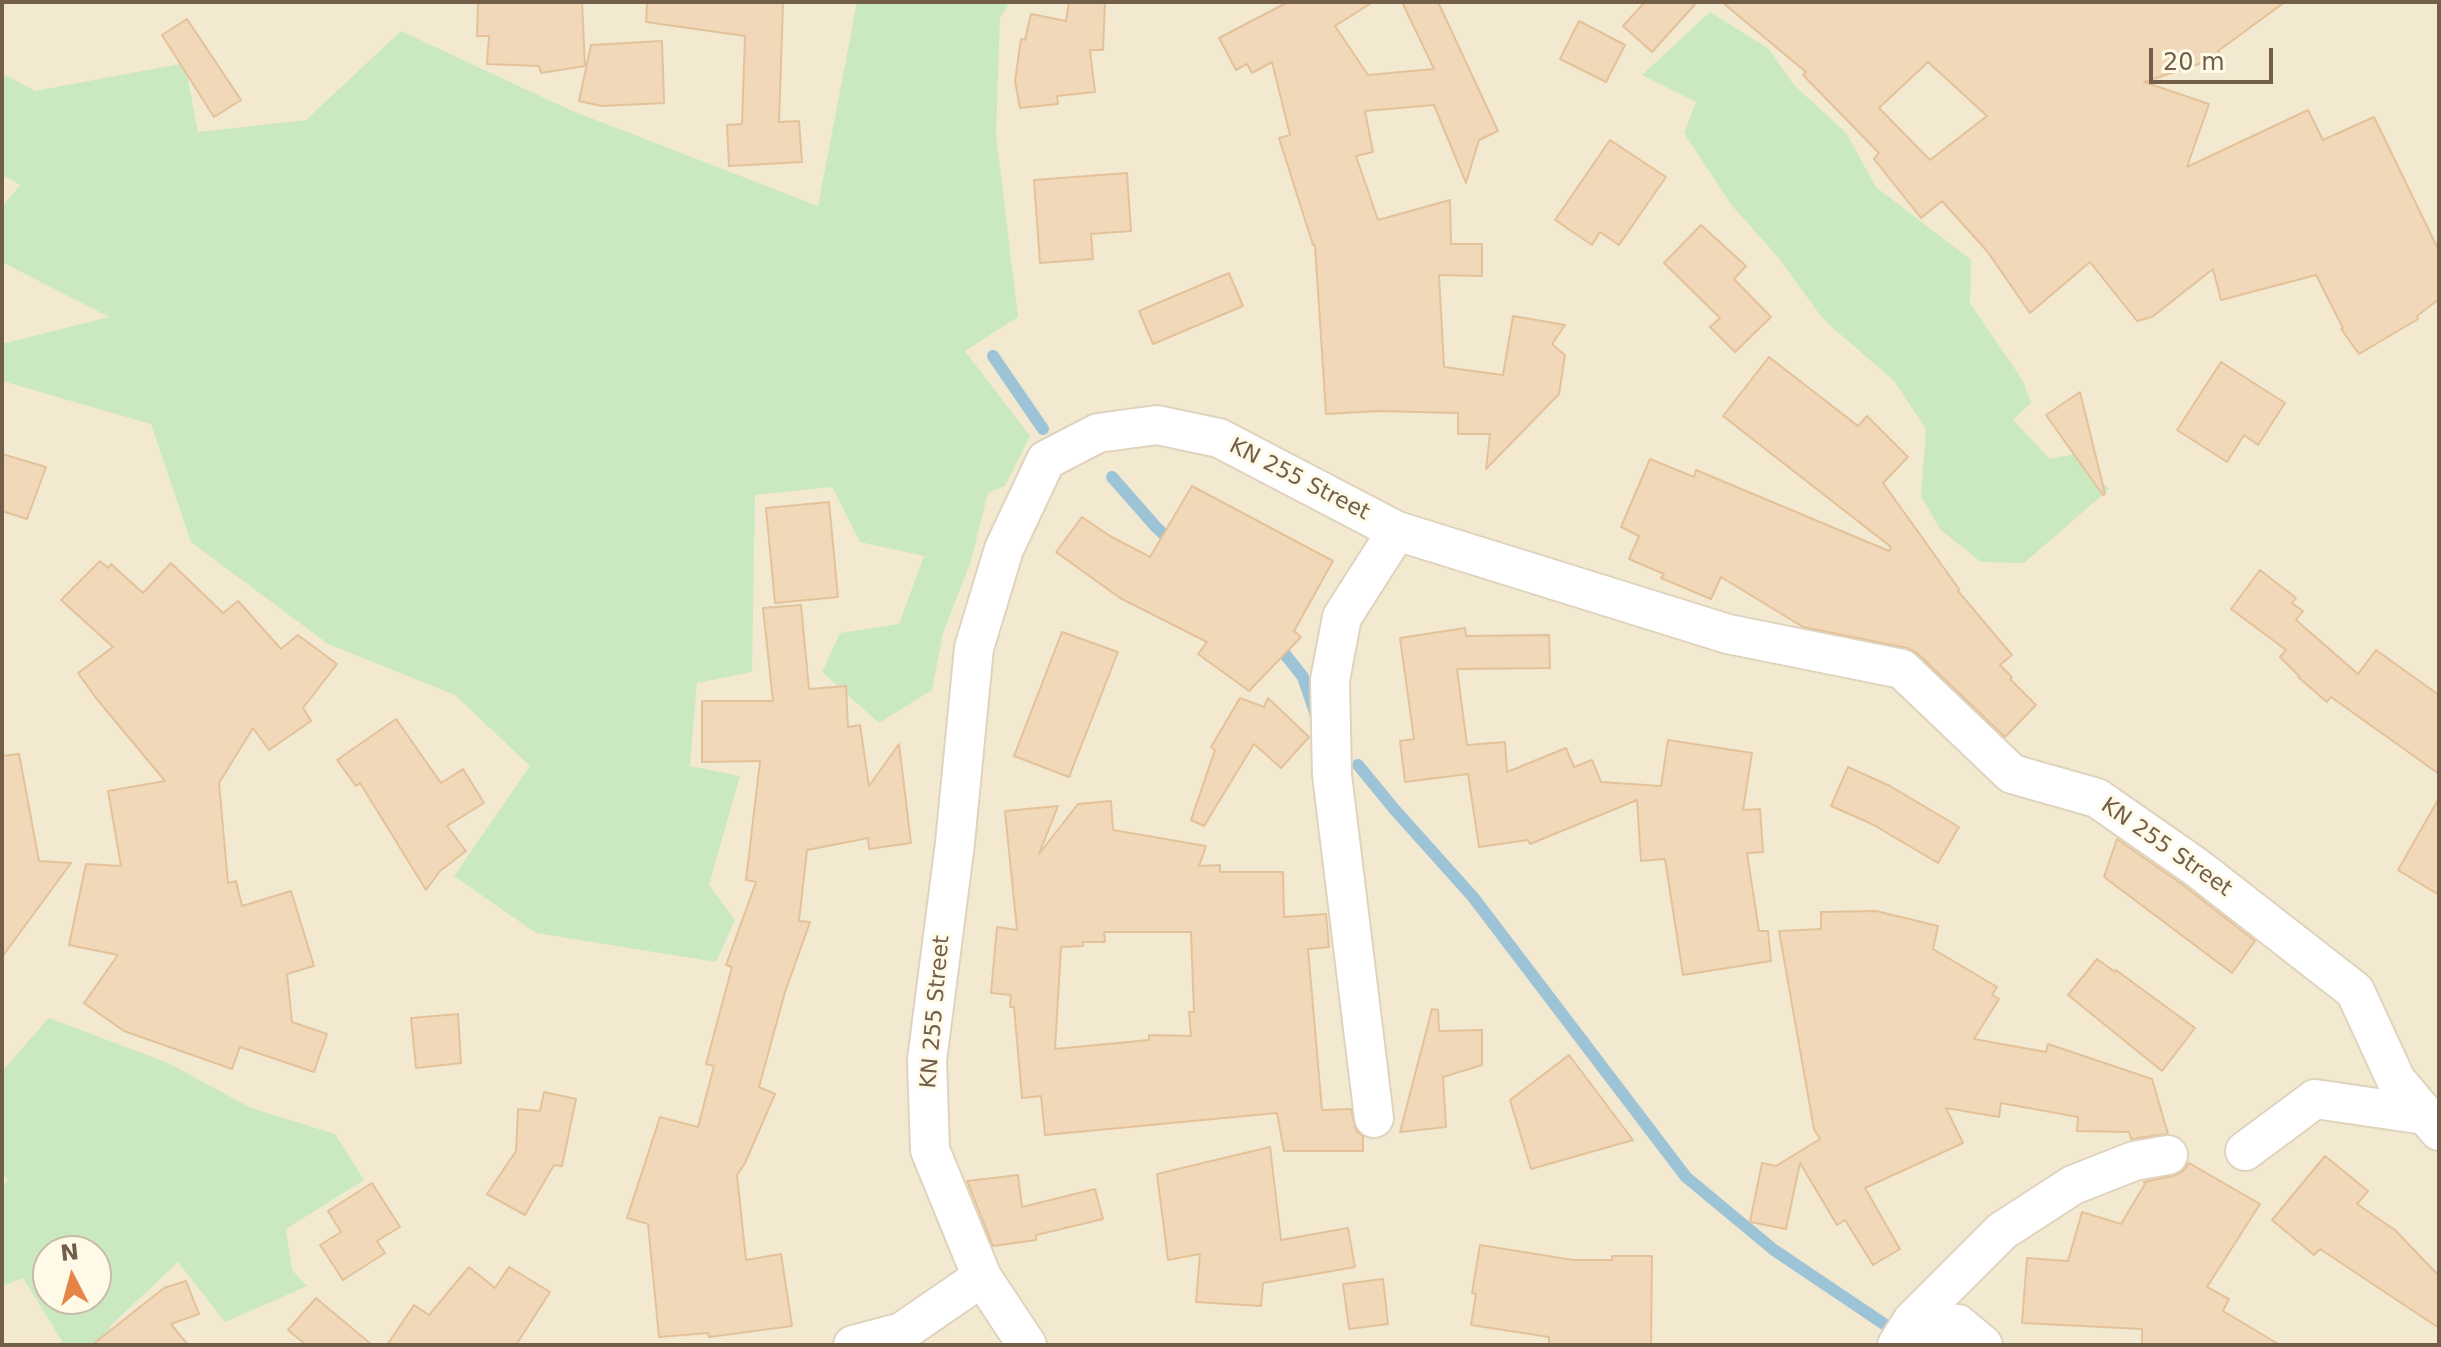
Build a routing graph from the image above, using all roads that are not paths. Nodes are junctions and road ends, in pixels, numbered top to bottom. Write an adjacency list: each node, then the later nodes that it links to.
1 (1397, 531): 2 (street); 3 (street, KN 255 Street); 6 (street, KN 255 Street)
2 (1374, 1118)
3 (2432, 1123): 4 (street)
4 (2245, 1151)
5 (2168, 1155): 7 (street)
6 (982, 1277): 8 (street); 9 (street, KN 255 Street)
7 (1903, 1336): 10 (street)
8 (853, 1345)
9 (1027, 1345)
10 (1983, 1345)

